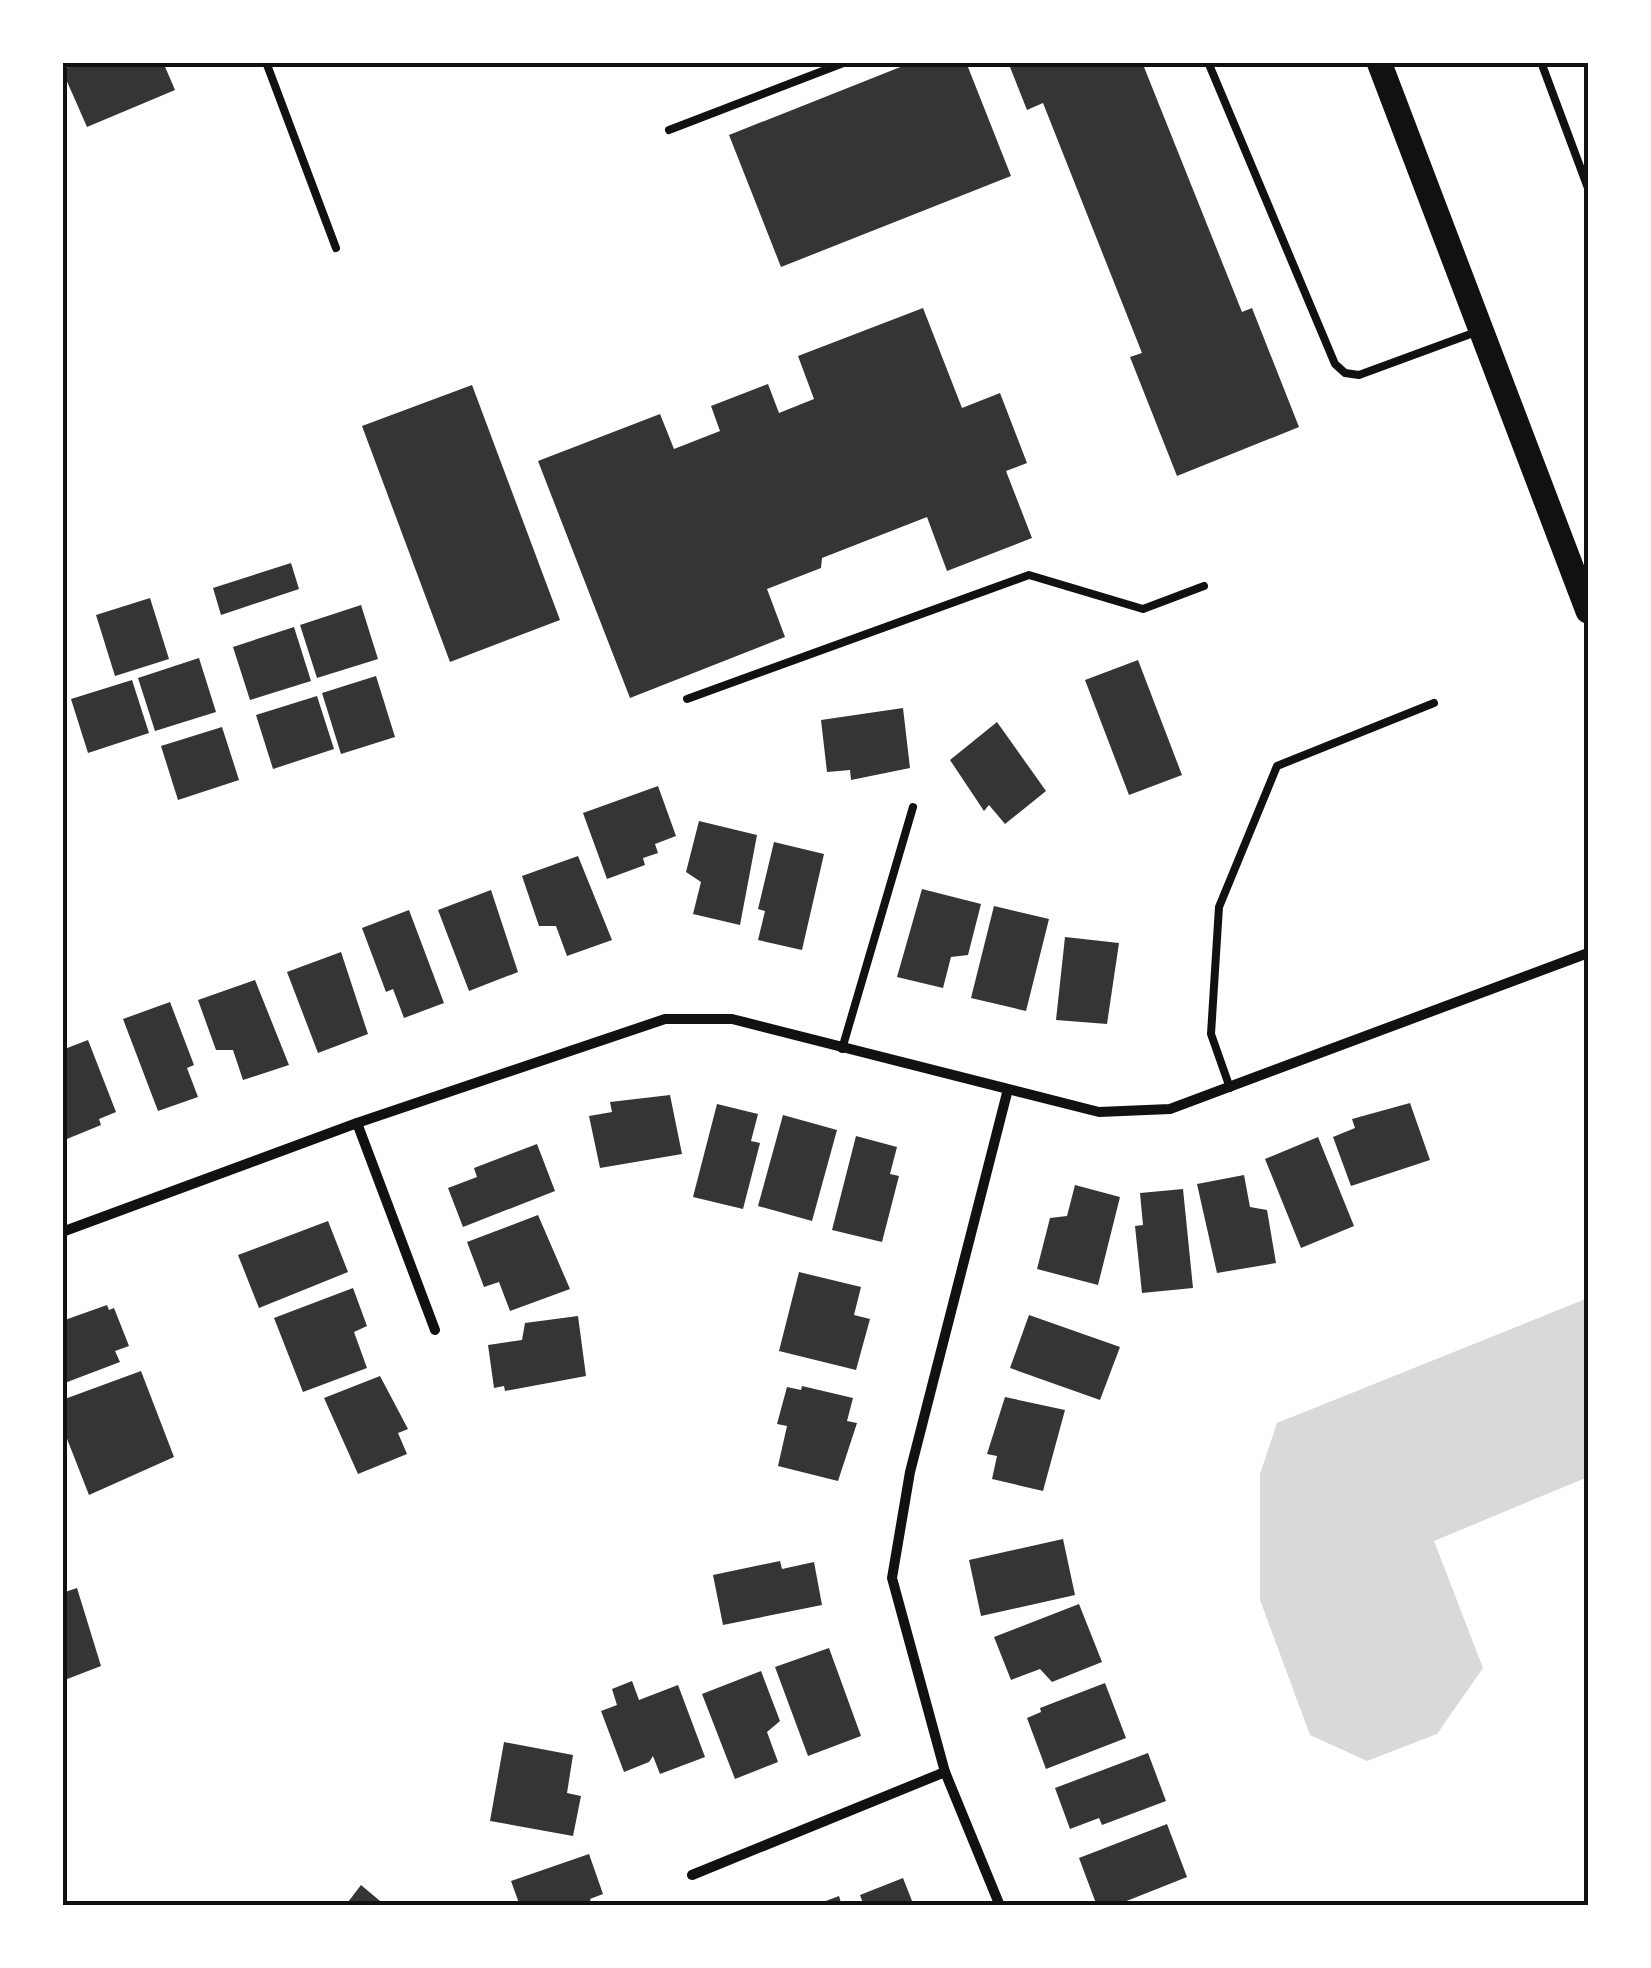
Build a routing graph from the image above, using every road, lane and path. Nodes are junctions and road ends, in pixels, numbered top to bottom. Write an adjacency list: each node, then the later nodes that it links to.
1 (266, 62): 8 (lane)
2 (846, 62): 6 (lane)
3 (1208, 62): 9 (lane)
4 (1378, 62): 9 (main road)
5 (1541, 62): 7 (lane)
6 (669, 130)
7 (1588, 188)
8 (336, 248)
9 (1482, 330): 11 (main road)
10 (1204, 586): 12 (lane)
11 (1588, 611)
12 (687, 700)
13 (1434, 702): 17 (lane)
14 (913, 807): 16 (lane)
15 (1588, 952): 17 (street)
16 (842, 1049): 18 (street); 19 (street)
17 (1230, 1088): 18 (street)
18 (1007, 1092): 22 (street)
19 (358, 1122): 20 (street); 21 (street)
20 (62, 1232)
21 (435, 1330)
22 (945, 1772): 23 (street); 24 (street)
23 (692, 1875)
24 (1000, 1906)

